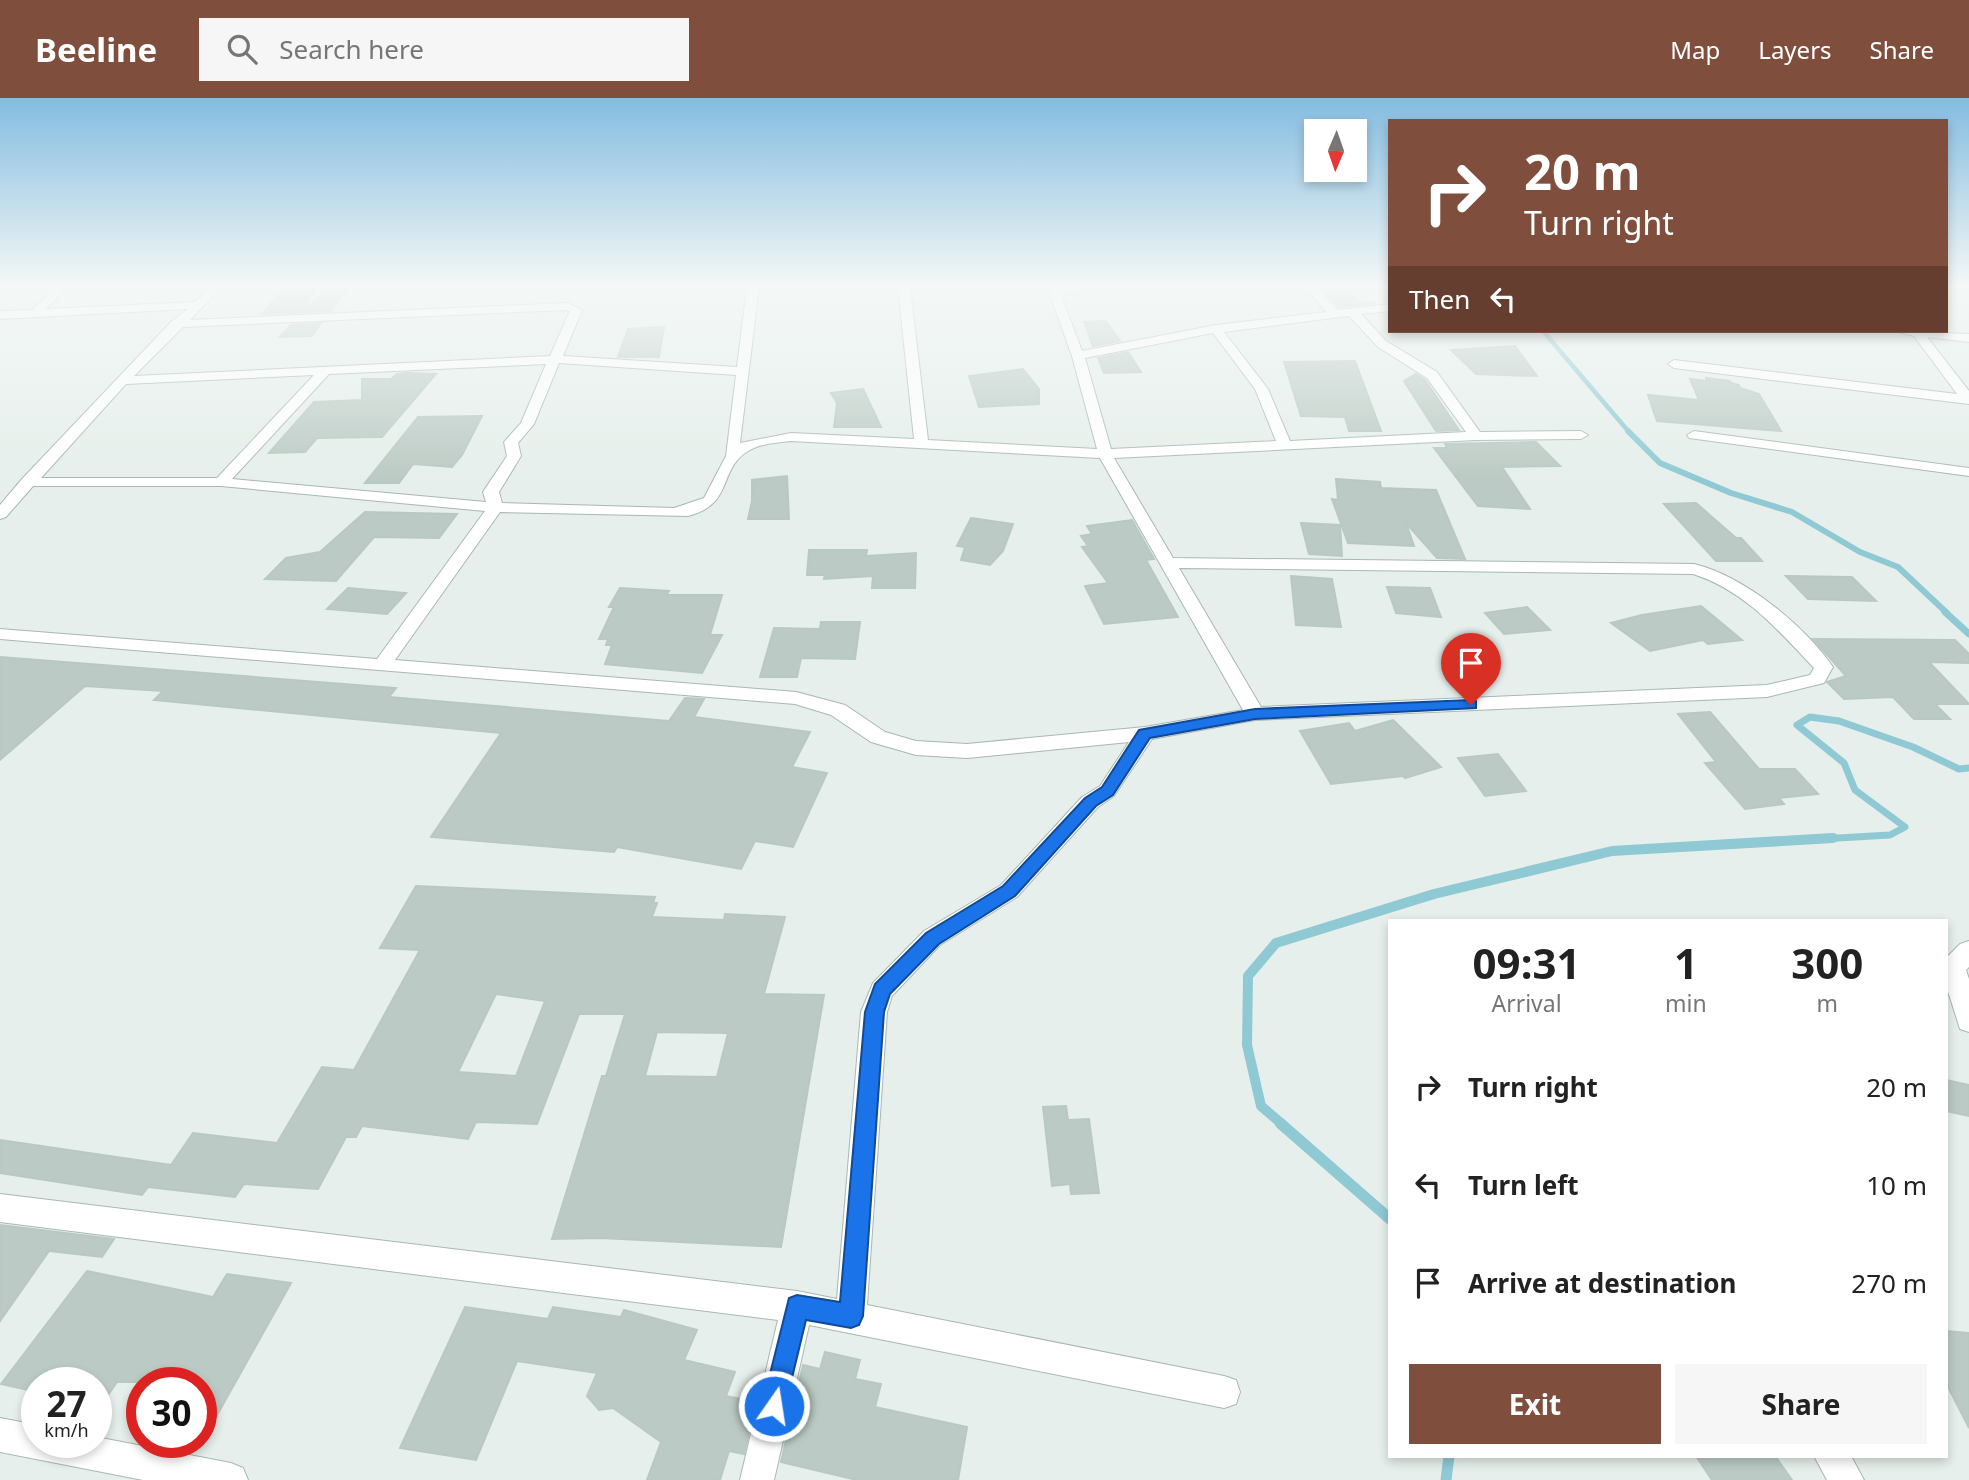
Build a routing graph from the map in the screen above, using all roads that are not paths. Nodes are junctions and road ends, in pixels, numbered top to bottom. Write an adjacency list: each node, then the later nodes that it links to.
1 (149, 351): 15 (street)
2 (560, 351): 11 (street)
3 (745, 351): 14 (street)
4 (911, 351): 20 (street)
5 (1076, 351): 10 (street)
6 (1101, 351): 10 (street)
7 (1233, 351): 21 (street)
8 (1394, 351): 19 (street)
9 (1932, 351): 16 (street)
10 (1078, 356): 23 (street)
11 (556, 361): 13 (street); 14 (street); 27 (street)
12 (1674, 364): 16 (street)
13 (327, 369): 15 (street); 26 (street)
14 (742, 371): 22 (street)
15 (122, 380): 25 (street)
16 (1969, 400)
17 (1581, 435): 19 (street)
18 (1694, 435): 24 (street)
19 (1476, 436): 21 (street)
20 (920, 443): 22 (street); 23 (street)
21 (1286, 447): 23 (street)
22 (732, 454): 27 (street)
23 (1105, 454): 29 (street)
24 (1969, 472)
25 (27, 482): 26 (street); 28 (street)
26 (221, 482): 27 (street)
27 (496, 507): 31 (street)
28 (0, 514)
29 (1171, 563): 32 (street); 32 (street)
30 (0, 634): 31 (street)
31 (382, 665): 33 (street)
32 (1255, 714): 33 (street)
33 (1145, 734): 38 (street)
34 (1969, 951): 35 (street)
35 (1969, 1021)
36 (0, 1208): 37 (street)
37 (797, 1307): 38 (street); 43 (street)
38 (851, 1316): 39 (street)
39 (1224, 1392)
40 (0, 1435): 42 (street)
41 (1832, 1458): 44 (street)
42 (231, 1480)
43 (757, 1480)
44 (1847, 1480)

